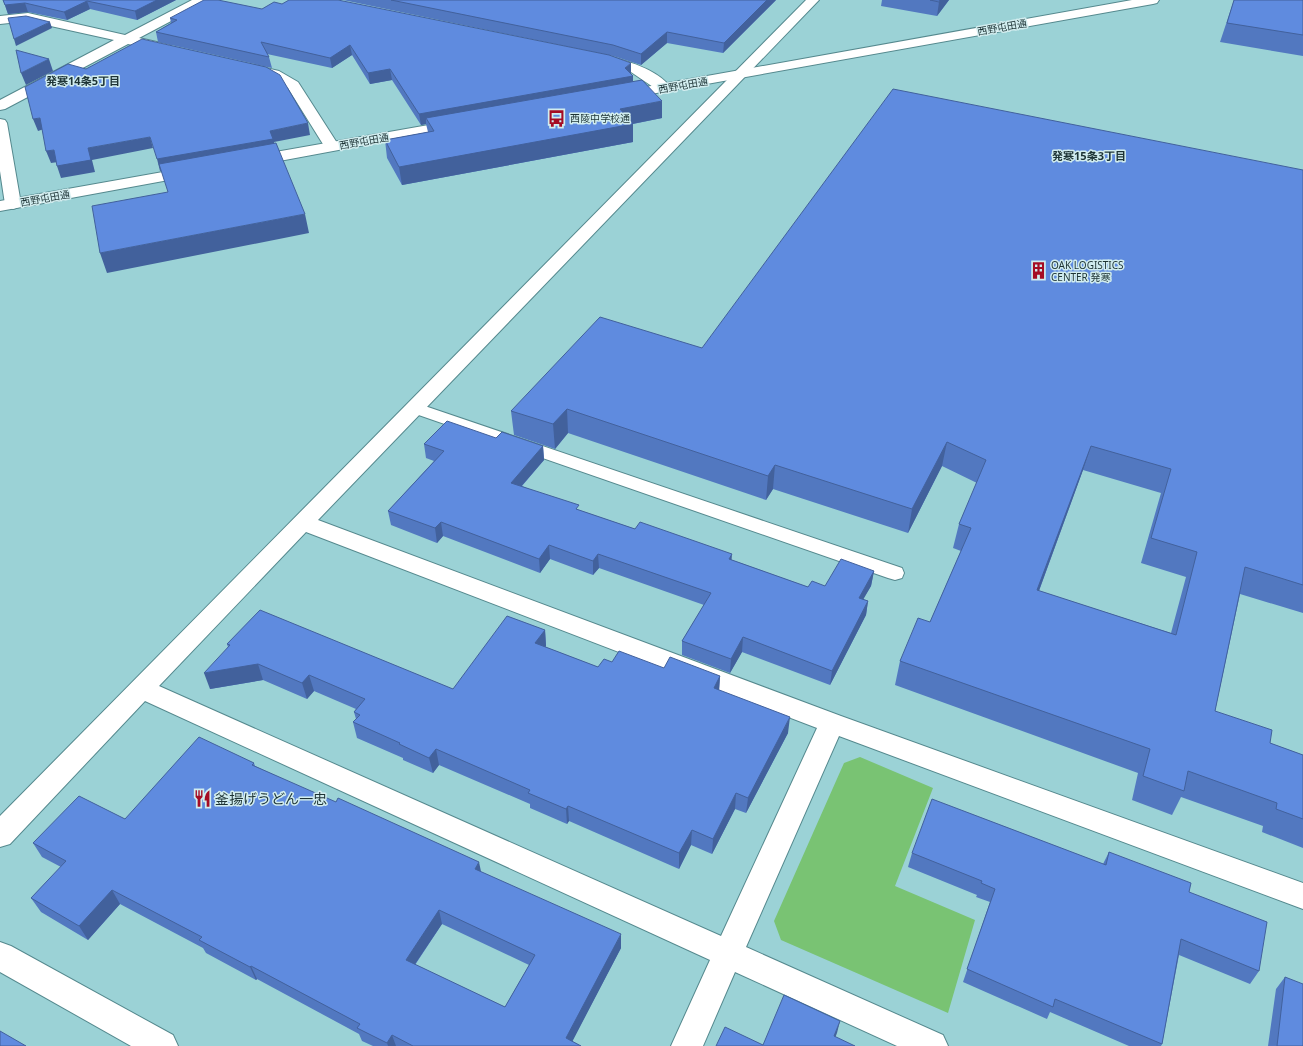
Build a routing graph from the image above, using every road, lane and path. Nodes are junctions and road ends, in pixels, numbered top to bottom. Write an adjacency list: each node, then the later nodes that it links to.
1 (201, 0): 5 (street)
2 (813, 0): 9 (street)
3 (1153, 0): 9 (street, 西野屯田通)
4 (0, 20): 5 (street)
5 (127, 39): 6 (street); 12 (street)
6 (181, 52)
7 (590, 57): 10 (street)
8 (243, 67): 15 (street)
9 (740, 74): 10 (street, 西野屯田通); 19 (street)
10 (664, 88): 11 (street, 西野屯田通)
11 (610, 98)
12 (0, 106)
13 (471, 122): 15 (street, 西野屯田通)
14 (0, 123): 18 (street)
15 (331, 146): 16 (street, 西野屯田通)
16 (238, 163)
17 (207, 169): 18 (street, 西野屯田通)
18 (6, 205)
19 (416, 408): 20 (street); 21 (lane)
20 (304, 523): 22 (street); 23 (street)
21 (895, 572)
22 (142, 689): 24 (street); 26 (street)
23 (832, 723): 25 (street); 26 (street)
24 (0, 835)
25 (1303, 896)
26 (728, 955): 29 (street); 30 (street)
27 (0, 956): 28 (street)
28 (162, 1046)
29 (687, 1046)
30 (932, 1046)

